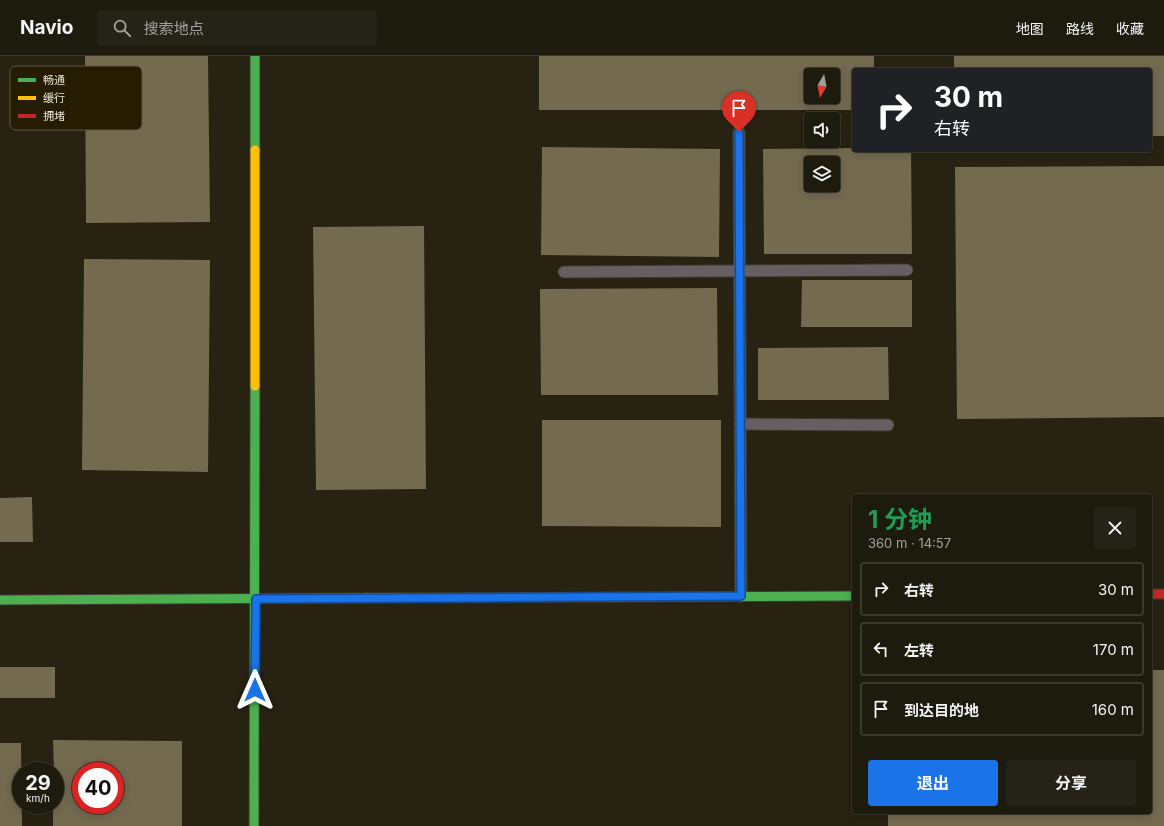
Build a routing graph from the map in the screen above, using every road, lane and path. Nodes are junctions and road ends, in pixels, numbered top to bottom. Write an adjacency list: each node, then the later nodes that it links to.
1 (255, 56): 12 (street)
2 (739, 132): 4 (lane)
3 (908, 270): 4 (lane)
4 (740, 271): 5 (lane); 6 (lane)
5 (564, 272)
6 (740, 424): 7 (lane); 10 (lane)
7 (888, 425)
8 (1152, 594): 9 (street)
9 (1164, 594)
10 (741, 596): 11 (street); 12 (street)
11 (852, 596)
12 (256, 599): 13 (street); 14 (street)
13 (0, 600)
14 (254, 826)

